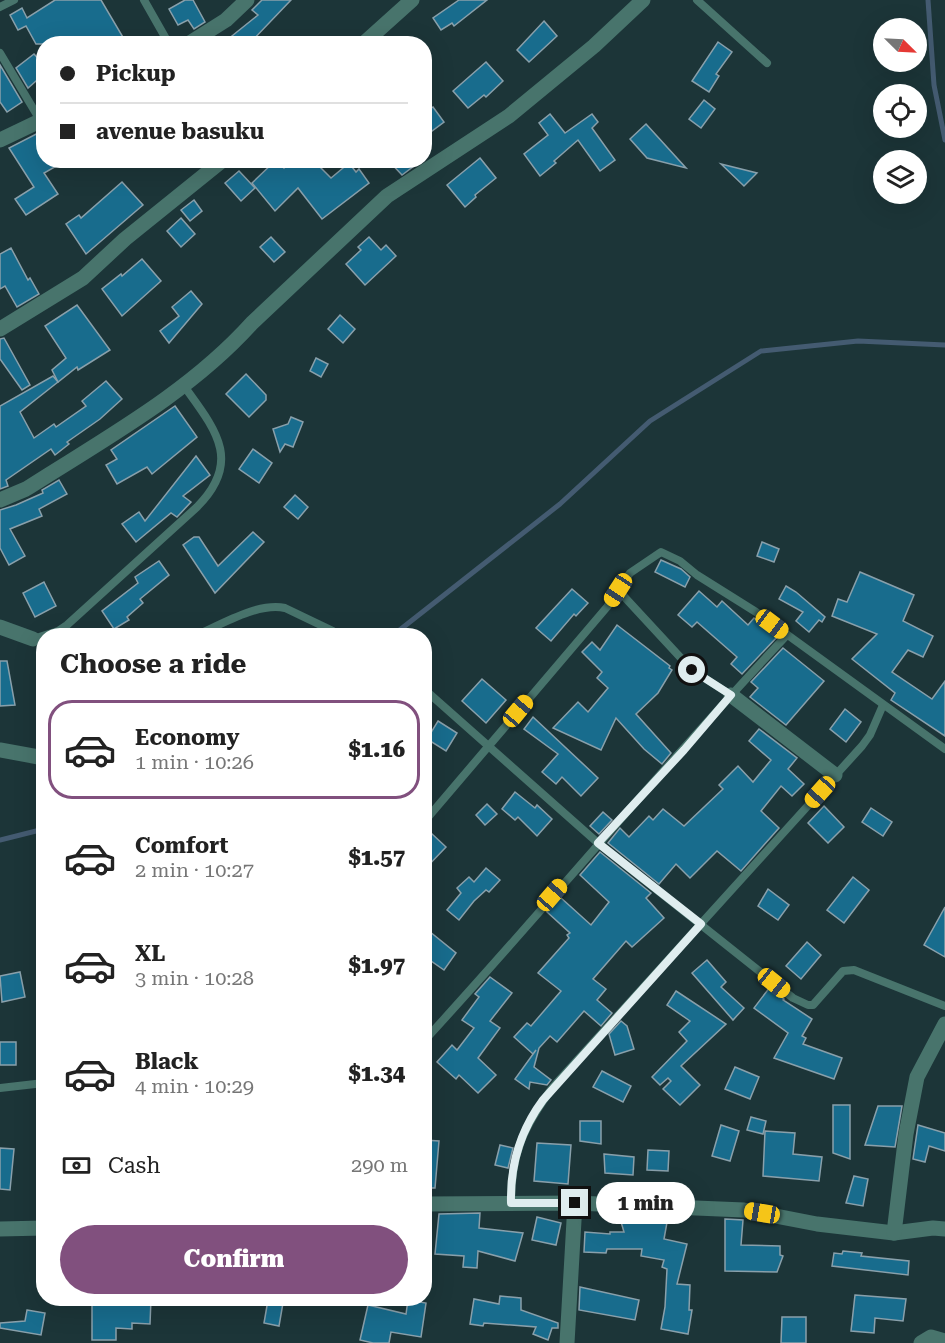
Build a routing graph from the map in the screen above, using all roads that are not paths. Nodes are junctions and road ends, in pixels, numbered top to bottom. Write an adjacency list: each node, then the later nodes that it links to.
1 (14, 0): 7 (lane)
2 (144, 0): 8 (lane)
3 (247, 0): 9 (street)
4 (412, 0): 10 (street)
5 (643, 0): 16 (street)
6 (697, 0): 12 (lane)
7 (0, 7)
8 (164, 36)
9 (201, 36)
10 (372, 36)
11 (0, 53): 13 (lane)
12 (766, 63)
13 (36, 110)
14 (36, 122): 15 (street)
15 (0, 140)
16 (432, 166)
17 (210, 168): 19 (street)
18 (430, 168): 20 (street)
19 (0, 329)
20 (184, 386): 21 (street); 24 (lane)
21 (0, 500)
22 (618, 590): 27 (lane); 29 (lane); 32 (lane)
23 (0, 627): 28 (street)
24 (62, 628)
25 (213, 628): 26 (lane)
26 (327, 628)
27 (787, 635): 29 (lane); 31 (lane)
28 (36, 640)
29 (731, 695): 36 (street); 38 (lane)
30 (432, 696): 32 (lane)
31 (883, 705): 33 (lane); 36 (lane)
32 (488, 746): 37 (lane); 38 (lane)
33 (945, 749)
34 (0, 750): 35 (street)
35 (36, 757)
36 (835, 775): 39 (lane)
37 (432, 812)
38 (598, 843): 39 (lane); 42 (lane)
39 (701, 924): 40 (lane); 45 (lane)
40 (945, 1006)
41 (944, 1027): 51 (street)
42 (432, 1032)
43 (36, 1084): 44 (lane)
44 (0, 1088)
45 (511, 1203): 46 (street); 47 (street)
46 (575, 1203): 51 (street); 53 (street)
47 (432, 1204)
48 (36, 1228): 49 (street)
49 (0, 1229)
50 (945, 1229): 51 (street)
51 (894, 1233)
52 (945, 1341): 54 (street)
53 (567, 1343)
54 (921, 1343)

